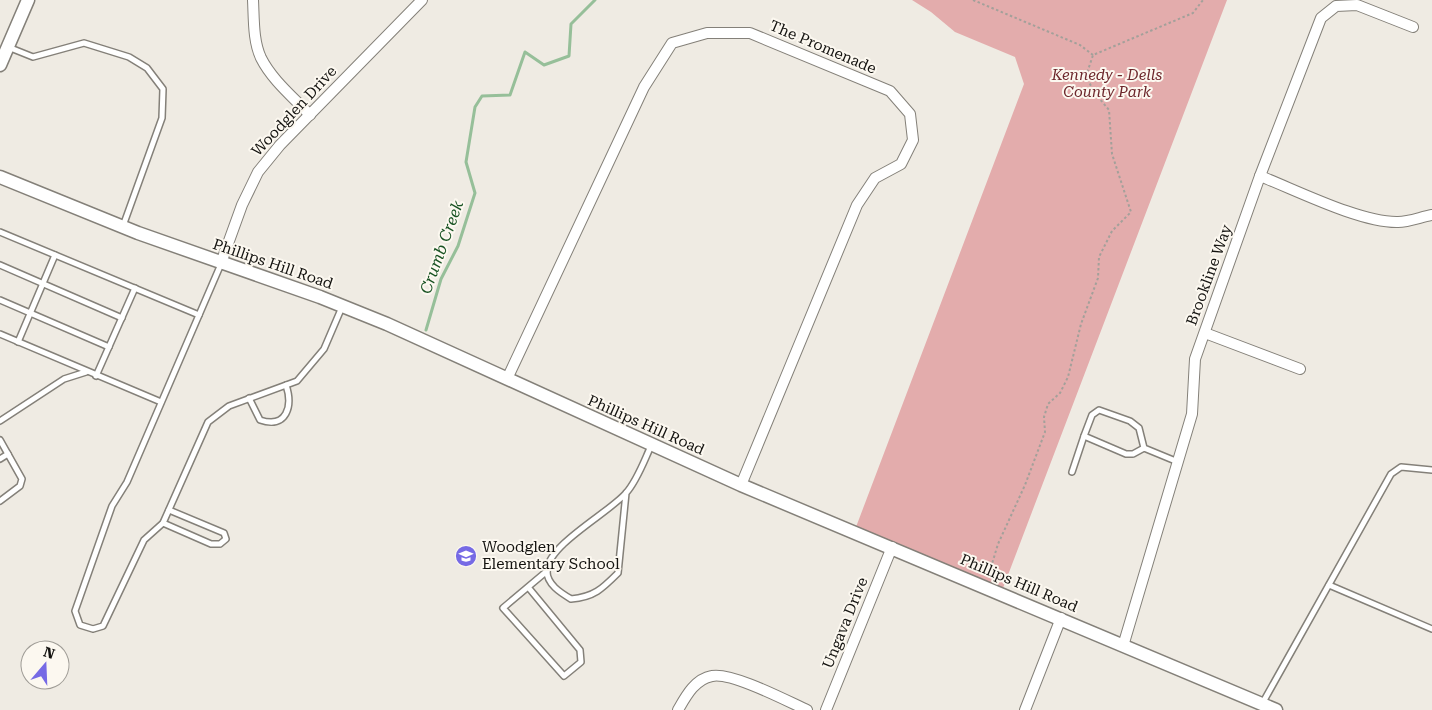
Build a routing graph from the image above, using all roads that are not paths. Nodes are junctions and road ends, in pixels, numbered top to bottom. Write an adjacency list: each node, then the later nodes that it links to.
1 (28, 0): 5 (street)
2 (253, 0): 7 (street)
3 (422, 0): 7 (street, Woodglen Drive)
4 (1413, 27): 8 (street, Brookline Way)
5 (8, 46): 6 (street); 11 (lane)
6 (0, 65)
7 (310, 114): 14 (street, Woodglen Drive)
8 (1260, 176): 10 (street); 23 (street, Brookline Way)
9 (0, 177): 11 (street, Phillips Hill Road)
10 (1432, 214)
11 (122, 227): 14 (street, Phillips Hill Road)
12 (0, 232): 13 (lane)
13 (54, 254): 16 (lane); 17 (lane)
14 (221, 263): 19 (street, Phillips Hill Road); 21 (lane)
15 (0, 266): 16 (lane)
16 (42, 284): 20 (lane); 22 (lane)
17 (135, 288): 21 (lane); 22 (lane)
18 (0, 300): 20 (lane)
19 (342, 306): 30 (street, Phillips Hill Road); 31 (lane)
20 (30, 313): 25 (lane); 26 (lane)
21 (199, 315): 33 (lane)
22 (122, 318): 26 (lane)
23 (1205, 333): 27 (street); 41 (street, Brookline Way)
24 (0, 334): 25 (lane)
25 (18, 342): 28 (lane)
26 (109, 347): 29 (lane)
27 (1300, 369)
28 (86, 372): 29 (lane); 34 (lane)
29 (96, 376): 33 (lane)
30 (507, 379): 37 (street, Phillips Hill Road); 44 (street, The Promenade)
31 (286, 385): 32 (lane); 32 (lane)
32 (249, 398): 47 (lane)
33 (161, 402): 48 (lane)
34 (0, 421)
35 (1084, 436): 38 (lane); 38 (lane); 43 (lane)
36 (0, 440): 39 (lane)
37 (652, 446): 44 (street, Phillips Hill Road); 45 (lane)
38 (1144, 448): 41 (lane)
39 (8, 454): 40 (lane); 46 (lane)
40 (0, 460)
41 (1178, 462): 55 (street, Brookline Way)
42 (1432, 470): 51 (lane)
43 (1072, 472)
44 (741, 485): 49 (street, Phillips Hill Road)
45 (626, 493): 50 (lane); 50 (lane)
46 (0, 501)
47 (169, 510): 48 (lane); 48 (lane)
48 (163, 522)
49 (892, 547): 53 (street, Phillips Hill Road); 59 (street, Ungava Drive)
50 (547, 571): 52 (lane)
51 (1329, 585): 54 (lane); 56 (lane)
52 (528, 587): 52 (lane)
53 (1061, 618): 55 (street, Phillips Hill Road); 60 (street)
54 (1432, 630)
55 (1123, 646): 56 (street, Phillips Hill Road)
56 (1262, 704): 61 (street, Phillips Hill Road)
57 (678, 710): 58 (street)
58 (807, 710)
59 (826, 710)
60 (1025, 710)
61 (1276, 710)

